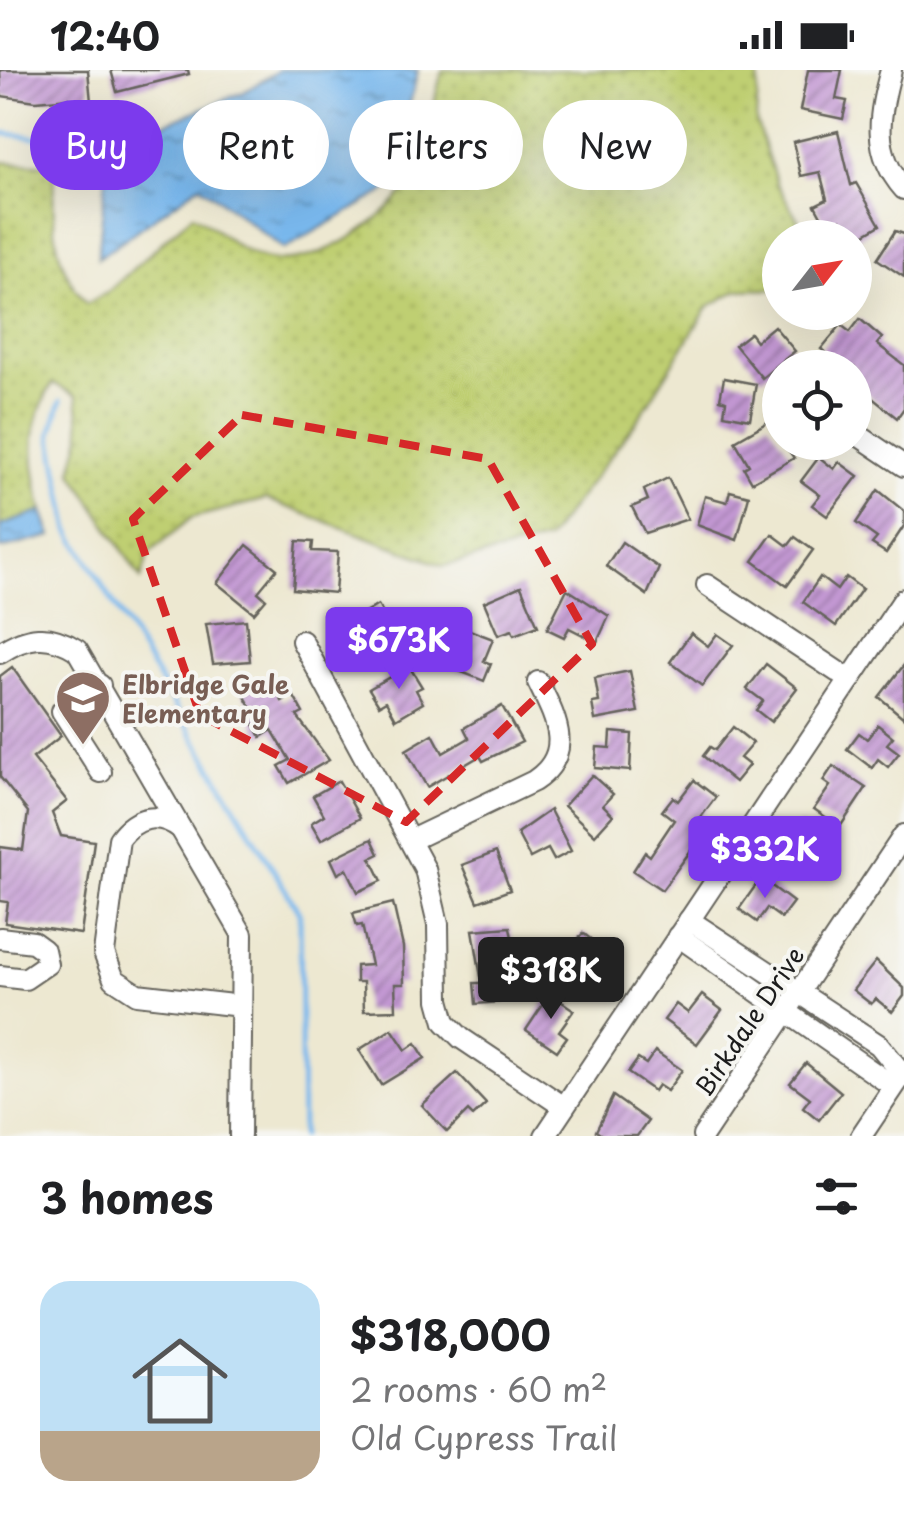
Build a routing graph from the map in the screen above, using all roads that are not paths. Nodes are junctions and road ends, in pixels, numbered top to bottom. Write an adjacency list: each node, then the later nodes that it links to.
1 (891, 70): 2 (street)
2 (904, 189)
3 (872, 444): 4 (street)
4 (904, 466)
5 (707, 585): 9 (street)
6 (904, 598): 9 (street)
7 (302, 641): 15 (street)
8 (0, 653): 11 (street)
9 (850, 680): 16 (street)
10 (538, 682): 15 (street)
11 (100, 685): 12 (street); 13 (street)
12 (101, 772)
13 (182, 830): 20 (street); 20 (street)
14 (904, 834): 19 (street, Birkdale Drive)
15 (413, 840): 22 (street)
16 (684, 928): 19 (street); 22 (street)
17 (0, 938): 18 (street)
18 (0, 976)
19 (792, 1002): 21 (street); 25 (street, Birkdale Drive)
20 (241, 1006): 23 (street)
21 (904, 1074): 26 (street)
22 (564, 1107): 24 (street)
23 (240, 1136)
24 (545, 1136)
25 (702, 1136)
26 (861, 1136)

